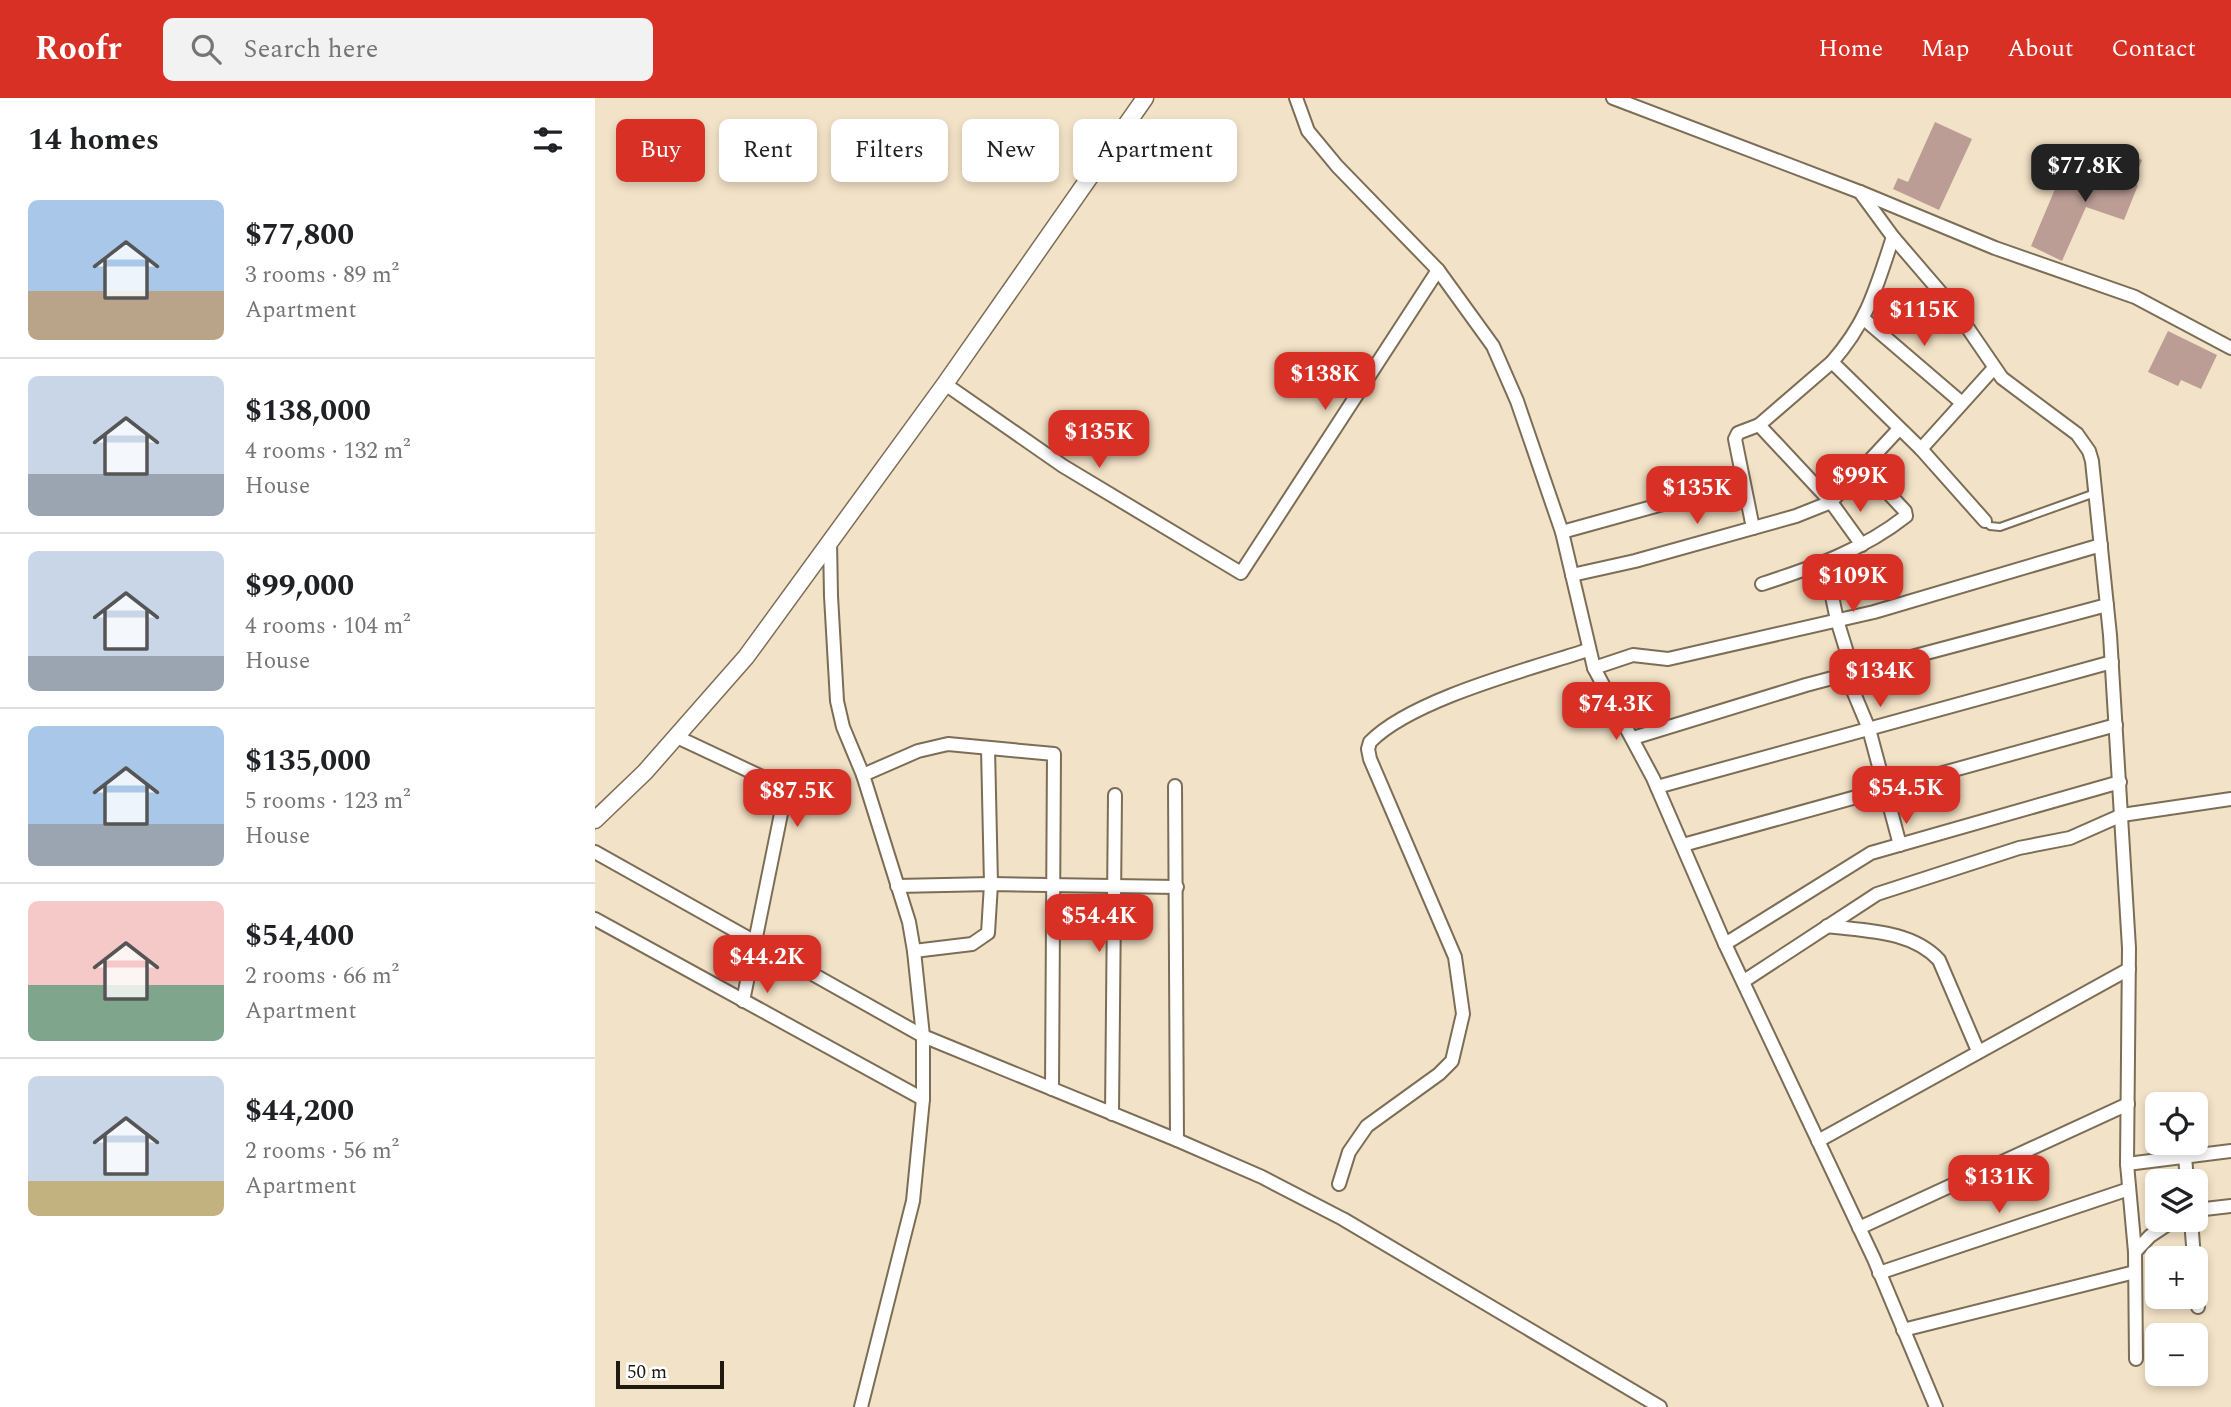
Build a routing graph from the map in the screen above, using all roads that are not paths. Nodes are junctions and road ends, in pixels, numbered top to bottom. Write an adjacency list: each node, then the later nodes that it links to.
1 (1145, 98): 11 (street)
2 (1296, 98): 6 (street)
3 (1613, 98): 4 (street)
4 (1860, 192): 5 (street); 8 (street)
5 (1893, 237): 7 (street); 10 (street)
6 (1438, 270): 11 (street); 22 (street)
7 (1864, 319): 9 (street); 12 (street)
8 (2231, 348)
9 (1832, 362): 13 (street); 14 (street)
10 (1994, 368): 12 (street); 17 (street)
11 (945, 384): 23 (street)
12 (1962, 403): 15 (street)
13 (1759, 425): 19 (street); 21 (street)
14 (1898, 430): 15 (street); 16 (street)
15 (1920, 449): 20 (street)
16 (1865, 468): 19 (street); 24 (street)
17 (2095, 493): 20 (lane); 25 (street)
18 (1699, 494): 22 (street)
19 (1831, 502): 21 (street); 24 (street)
20 (1985, 521)
21 (1753, 528): 27 (street)
22 (1562, 532): 27 (street)
23 (830, 541): 37 (street); 40 (street)
24 (1862, 545): 26 (street)
25 (2101, 545): 29 (street); 30 (street)
26 (1825, 563): 28 (street); 30 (street)
27 (1572, 575): 31 (street)
28 (1762, 584)
29 (2107, 605): 32 (street); 34 (street)
30 (1837, 620): 33 (street); 34 (street)
31 (1588, 650): 33 (street); 77 (street)
32 (2112, 662): 35 (street); 36 (street)
33 (1594, 668): 38 (street)
34 (1850, 673): 36 (street); 38 (street)
35 (2116, 724): 41 (street); 44 (street)
36 (1869, 729): 43 (street); 44 (street)
37 (677, 737): 48 (street); 59 (street)
38 (1633, 738): 43 (street)
39 (988, 748): 40 (street); 52 (street); 53 (street)
40 (863, 775): 55 (street)
41 (2120, 782): 47 (street); 50 (street)
42 (1175, 786): 56 (street)
43 (1657, 787): 49 (street)
44 (1886, 787): 49 (street); 50 (street)
45 (1115, 795): 54 (street)
46 (2231, 799): 47 (street)
47 (2122, 815): 58 (street); 62 (street)
48 (595, 820)
49 (1683, 845): 60 (street)
50 (1900, 845): 60 (street)
51 (595, 852): 59 (street)
52 (991, 884): 53 (street); 55 (street); 61 (street)
53 (1054, 884): 54 (street); 67 (street)
54 (1116, 884): 56 (street); 70 (street)
55 (897, 886): 61 (street)
56 (1177, 887): 71 (street)
57 (595, 919): 64 (street)
58 (1827, 926): 63 (street); 66 (street)
59 (755, 941): 64 (street); 65 (street)
60 (1725, 944): 63 (street)
61 (914, 951): 65 (street)
62 (2129, 969): 66 (street); 69 (street)
63 (1744, 981): 72 (street)
64 (743, 1000): 68 (street)
65 (923, 1036): 67 (street); 68 (street)
66 (1978, 1051): 72 (street)
67 (1052, 1089): 70 (street)
68 (923, 1099): 88 (street)
69 (2128, 1104): 75 (street); 81 (street)
70 (1112, 1114): 71 (street)
71 (1177, 1140): 89 (street)
72 (1818, 1141): 81 (street)
73 (2231, 1151): 74 (street)
74 (2185, 1156): 75 (street); 76 (street)
75 (2127, 1164): 78 (street)
76 (2186, 1169)
77 (1339, 1184)
78 (2129, 1189): 83 (street); 85 (street)
79 (2231, 1206): 80 (street)
80 (2208, 1209)
81 (1859, 1228): 85 (street)
82 (2156, 1232): 83 (street)
83 (2135, 1252): 84 (street)
84 (2135, 1272): 86 (street); 87 (street)
85 (1879, 1273): 86 (street)
86 (1903, 1330): 90 (street)
87 (2136, 1359)
88 (861, 1407)
89 (1660, 1407)
90 (1936, 1407)

